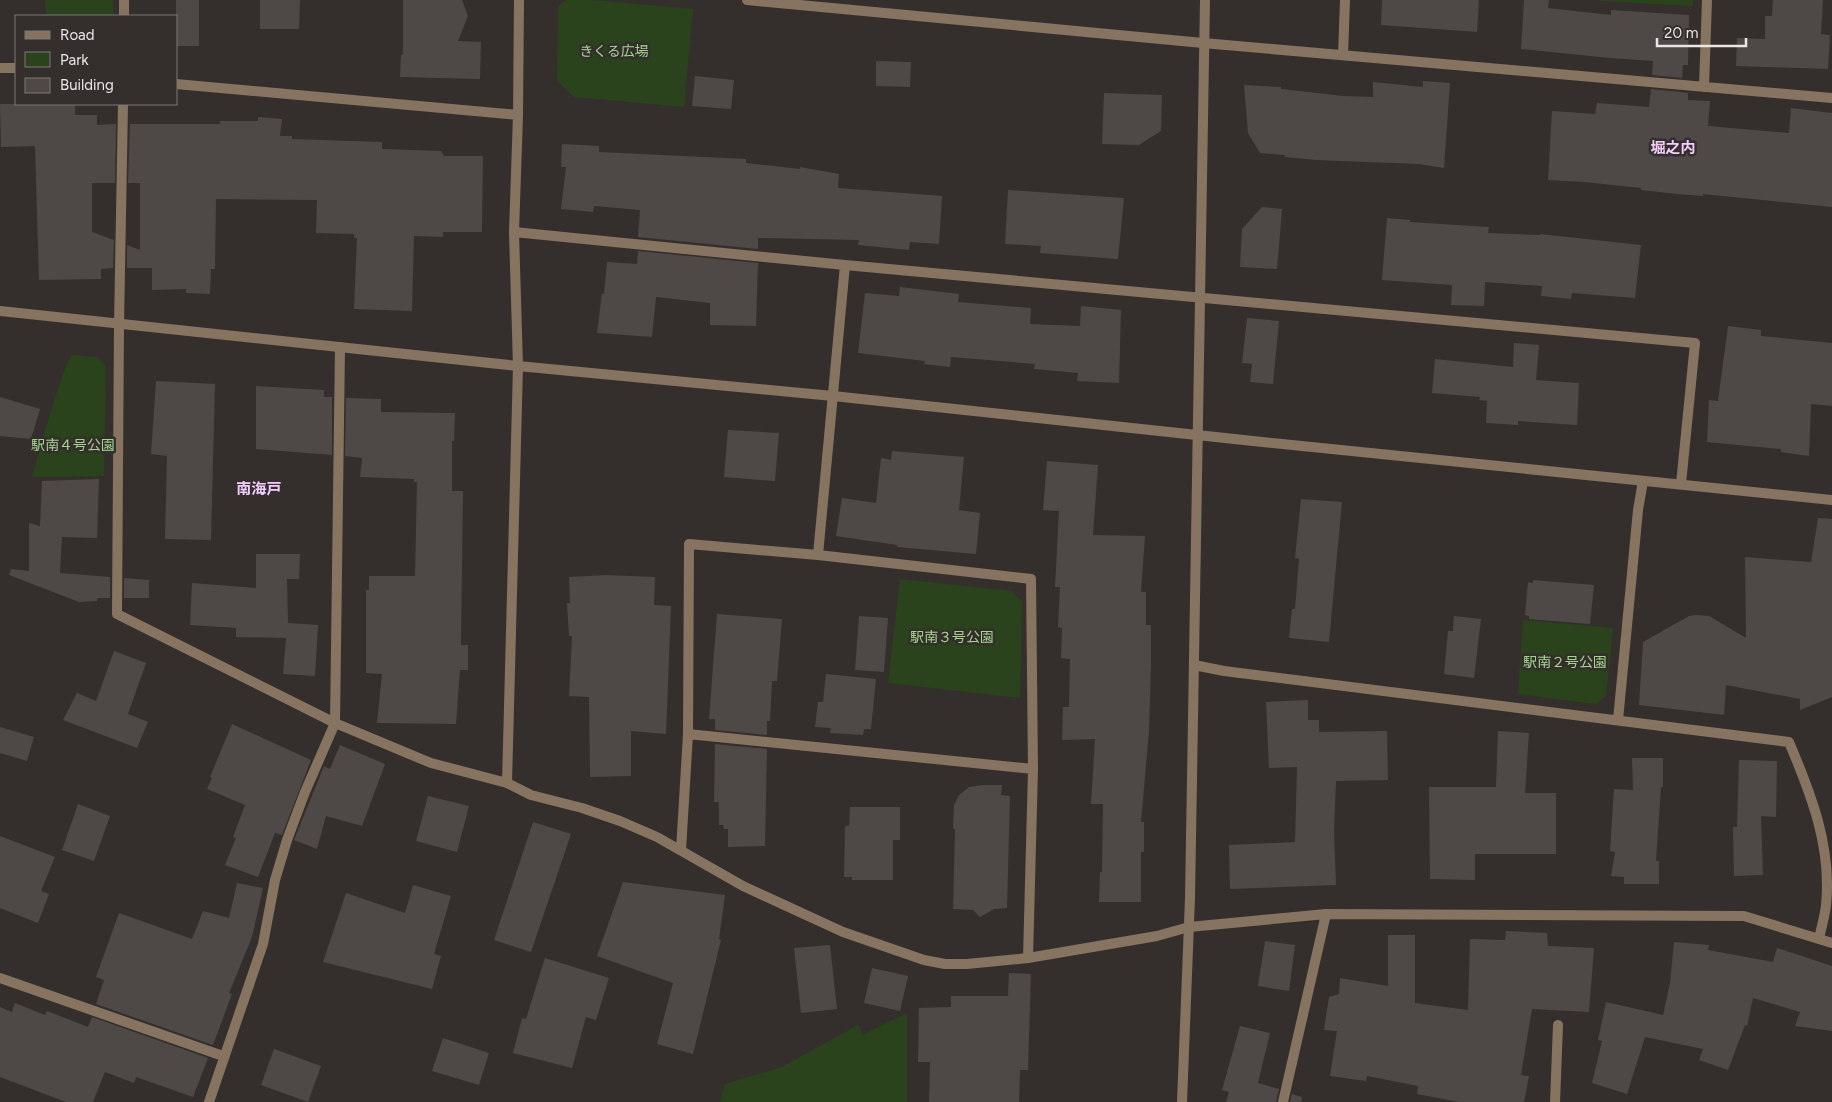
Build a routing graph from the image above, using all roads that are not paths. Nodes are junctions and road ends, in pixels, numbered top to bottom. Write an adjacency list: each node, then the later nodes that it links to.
1 (124, 0): 8 (street)
2 (519, 0): 17 (street)
3 (747, 0): 7 (street)
4 (1205, 0): 9 (street)
5 (1344, 0): 10 (street)
6 (1707, 0): 14 (street)
7 (842, 4): 9 (street)
8 (124, 15)
9 (1203, 43): 10 (street); 20 (street)
10 (1343, 55): 14 (street)
11 (0, 68): 12 (street)
12 (15, 68)
13 (178, 84): 17 (street)
14 (1704, 87): 15 (street)
15 (1832, 98)
16 (123, 105): 22 (street)
17 (518, 115): 18 (street)
18 (514, 232): 19 (street); 24 (street)
19 (845, 265): 20 (street); 25 (street)
20 (1201, 298): 26 (street); 28 (street)
21 (0, 311): 22 (street)
22 (119, 325): 23 (street); 33 (street)
23 (340, 347): 24 (street); 33 (street)
24 (518, 366): 25 (street); 36 (street)
25 (833, 396): 26 (street); 30 (street)
26 (1198, 436): 27 (street); 31 (street)
27 (1643, 481): 28 (street); 32 (street)
28 (1681, 484): 29 (street)
29 (1832, 500)
30 (818, 555): 34 (street); 35 (street)
31 (1194, 665): 32 (street); 39 (street)
32 (1618, 720): 40 (street)
33 (335, 723): 36 (street); 45 (street)
34 (688, 734): 35 (street); 37 (street)
35 (1032, 769): 42 (street)
36 (507, 783): 37 (street)
37 (682, 850): 42 (street)
38 (1326, 914): 39 (street); 40 (street); 48 (street)
39 (1189, 927): 42 (street); 47 (street)
40 (1819, 938): 41 (street)
41 (1832, 943)
42 (1028, 958)
43 (0, 978): 45 (street)
44 (1558, 1025): 49 (street)
45 (223, 1056): 46 (street)
46 (208, 1102)
47 (1182, 1102)
48 (1282, 1102)
49 (1555, 1102)

